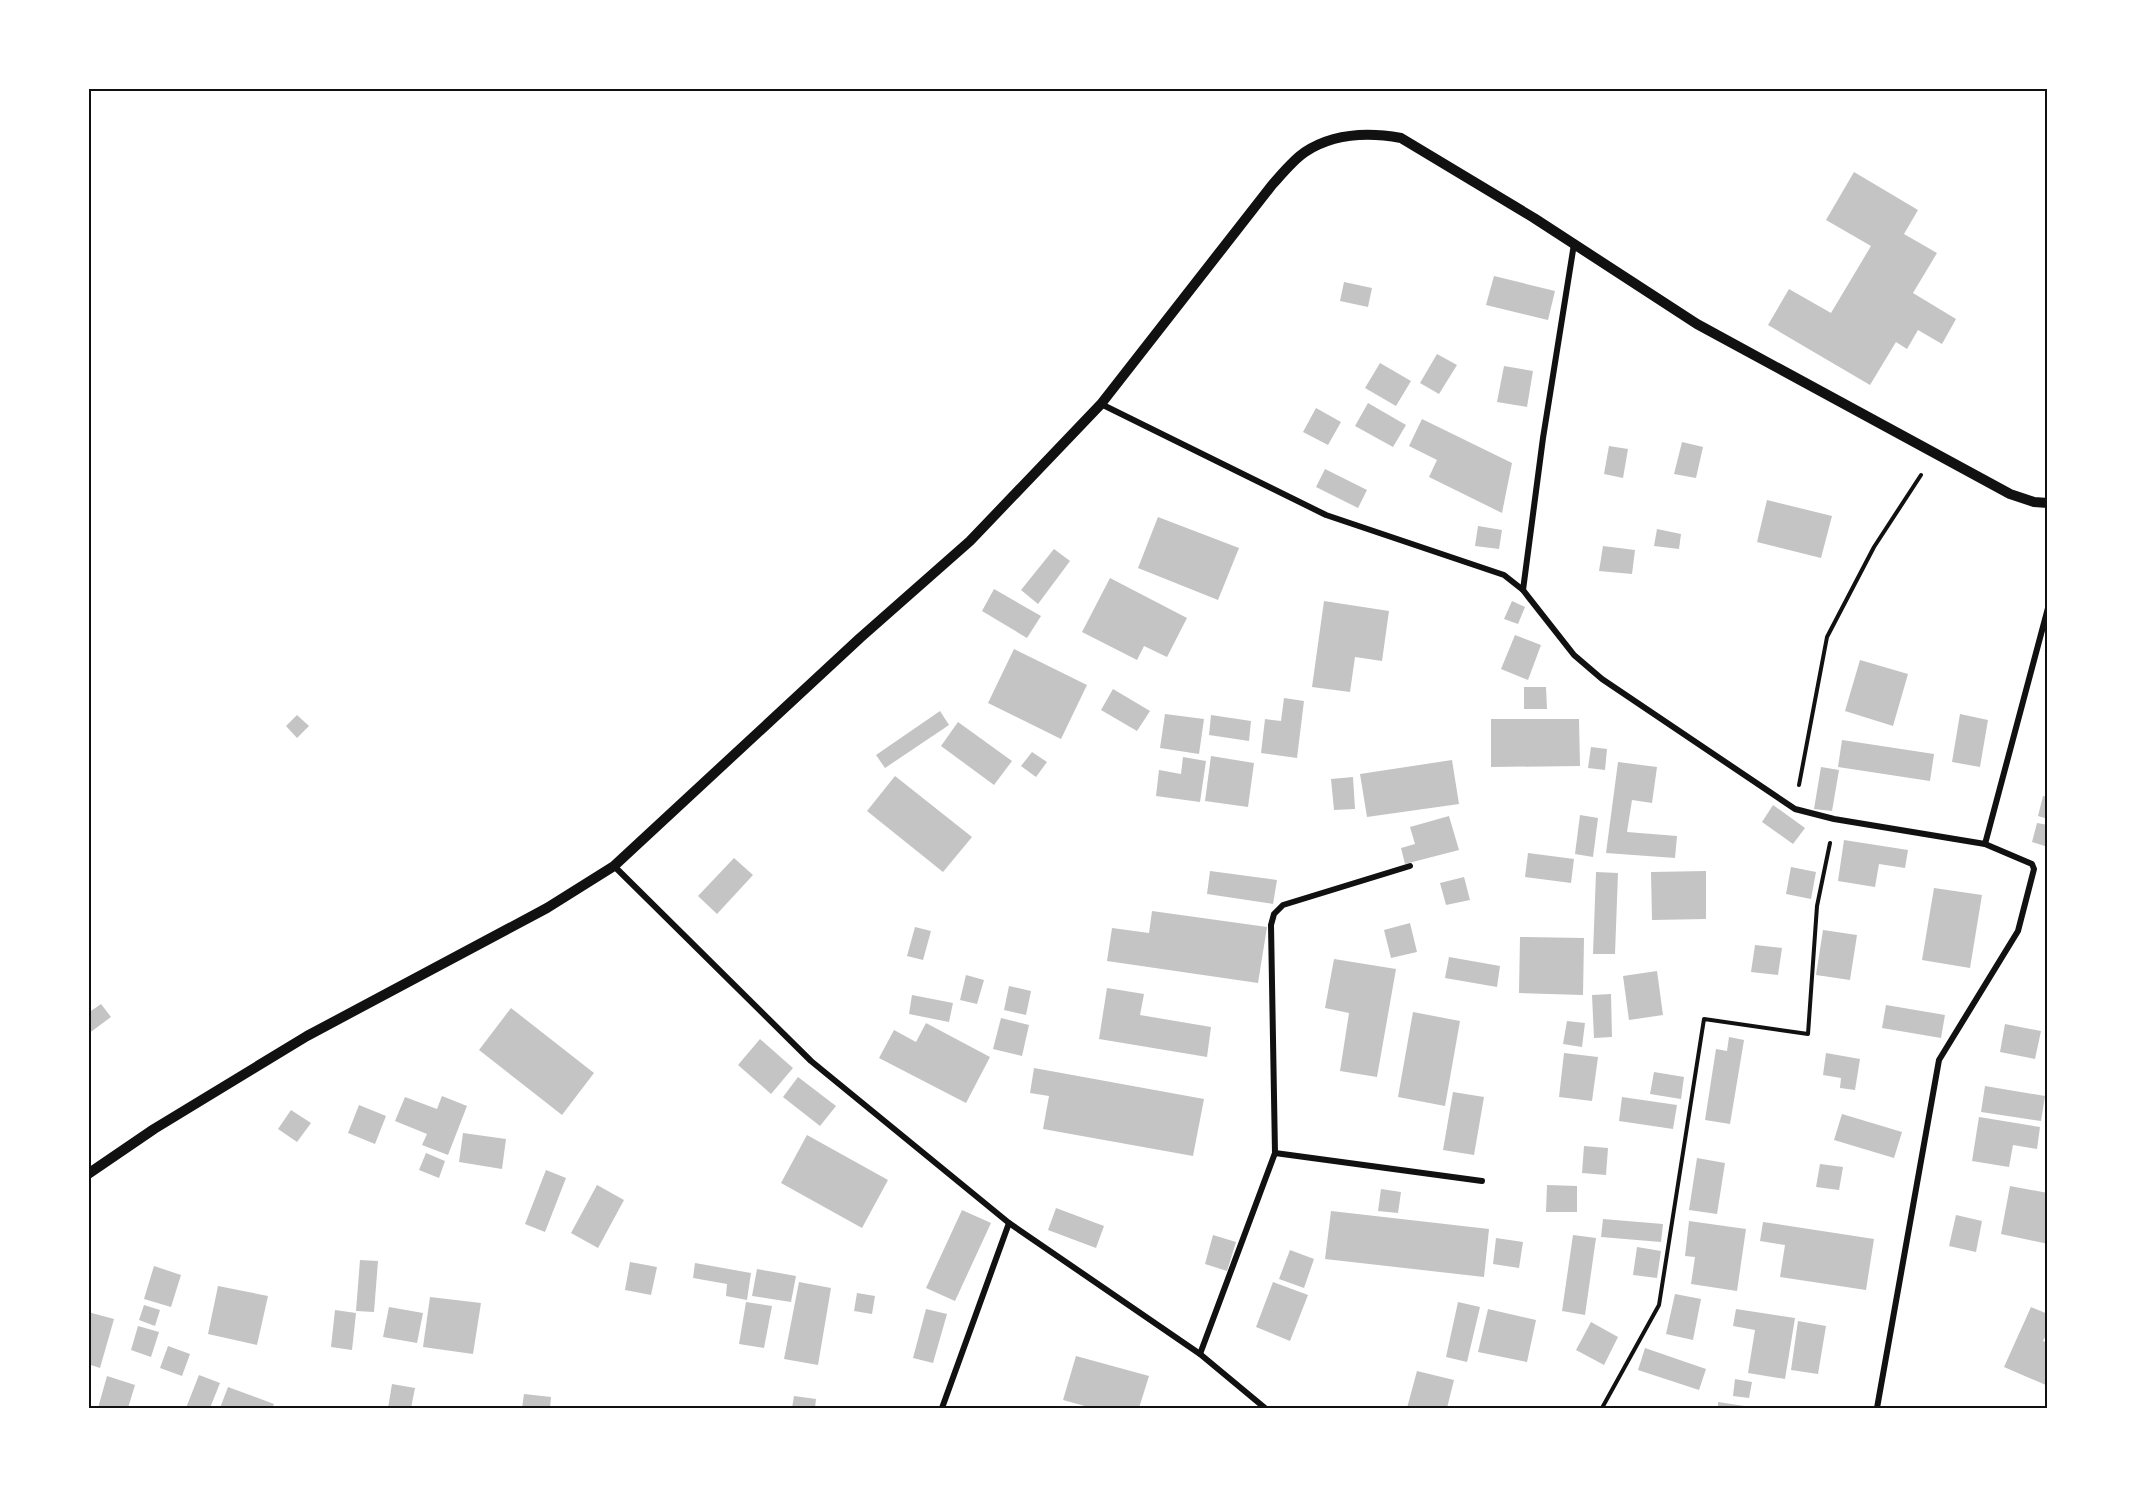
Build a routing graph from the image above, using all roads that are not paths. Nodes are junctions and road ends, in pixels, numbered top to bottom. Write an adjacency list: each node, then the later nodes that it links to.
1 (1574, 244): 2 (street); 3 (street); 4 (street)
2 (1101, 404): 4 (street); 7 (street)
3 (2048, 503)
4 (1523, 591): 6 (street)
5 (2048, 608): 6 (street)
6 (1985, 844): 16 (street)
7 (614, 866): 10 (street); 12 (street)
8 (1410, 866): 9 (street)
9 (1275, 1153): 11 (street); 13 (street)
10 (88, 1174)
11 (1482, 1181)
12 (1009, 1223): 13 (street); 14 (street)
13 (1200, 1354): 15 (street)
14 (942, 1408)
15 (1265, 1408)
16 (1877, 1408)

